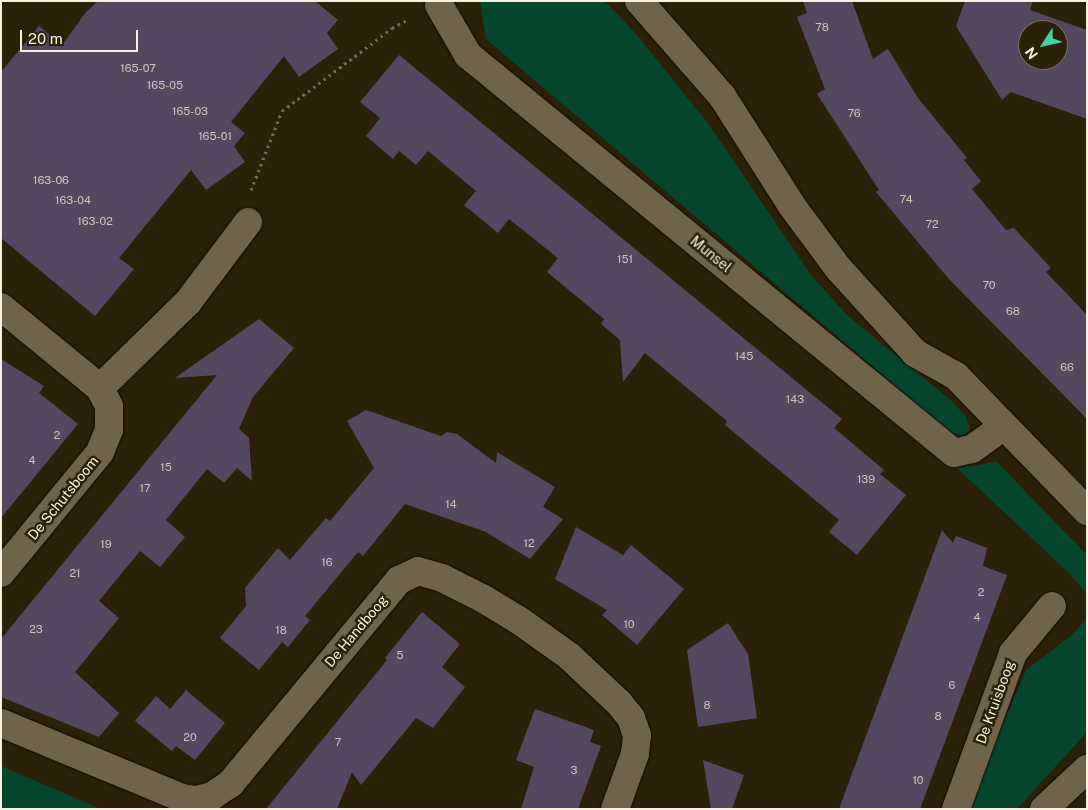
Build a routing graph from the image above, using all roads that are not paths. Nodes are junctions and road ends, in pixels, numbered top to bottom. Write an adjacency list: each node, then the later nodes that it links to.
1 (638, 2): 6 (street)
2 (439, 5): 6 (street, Munsel)
3 (248, 222): 5 (street)
4 (1, 307): 5 (street, De Schutsboom)
5 (100, 388): 8 (street, De Schutsboom)
6 (1004, 426): 7 (street)
7 (1087, 512)
8 (1, 573)
9 (1052, 606): 13 (street, De Kruisboog)
10 (1, 723): 12 (street, De Handboog)
11 (1087, 769): 14 (street)
12 (615, 809)
13 (956, 809)
14 (1044, 809)

